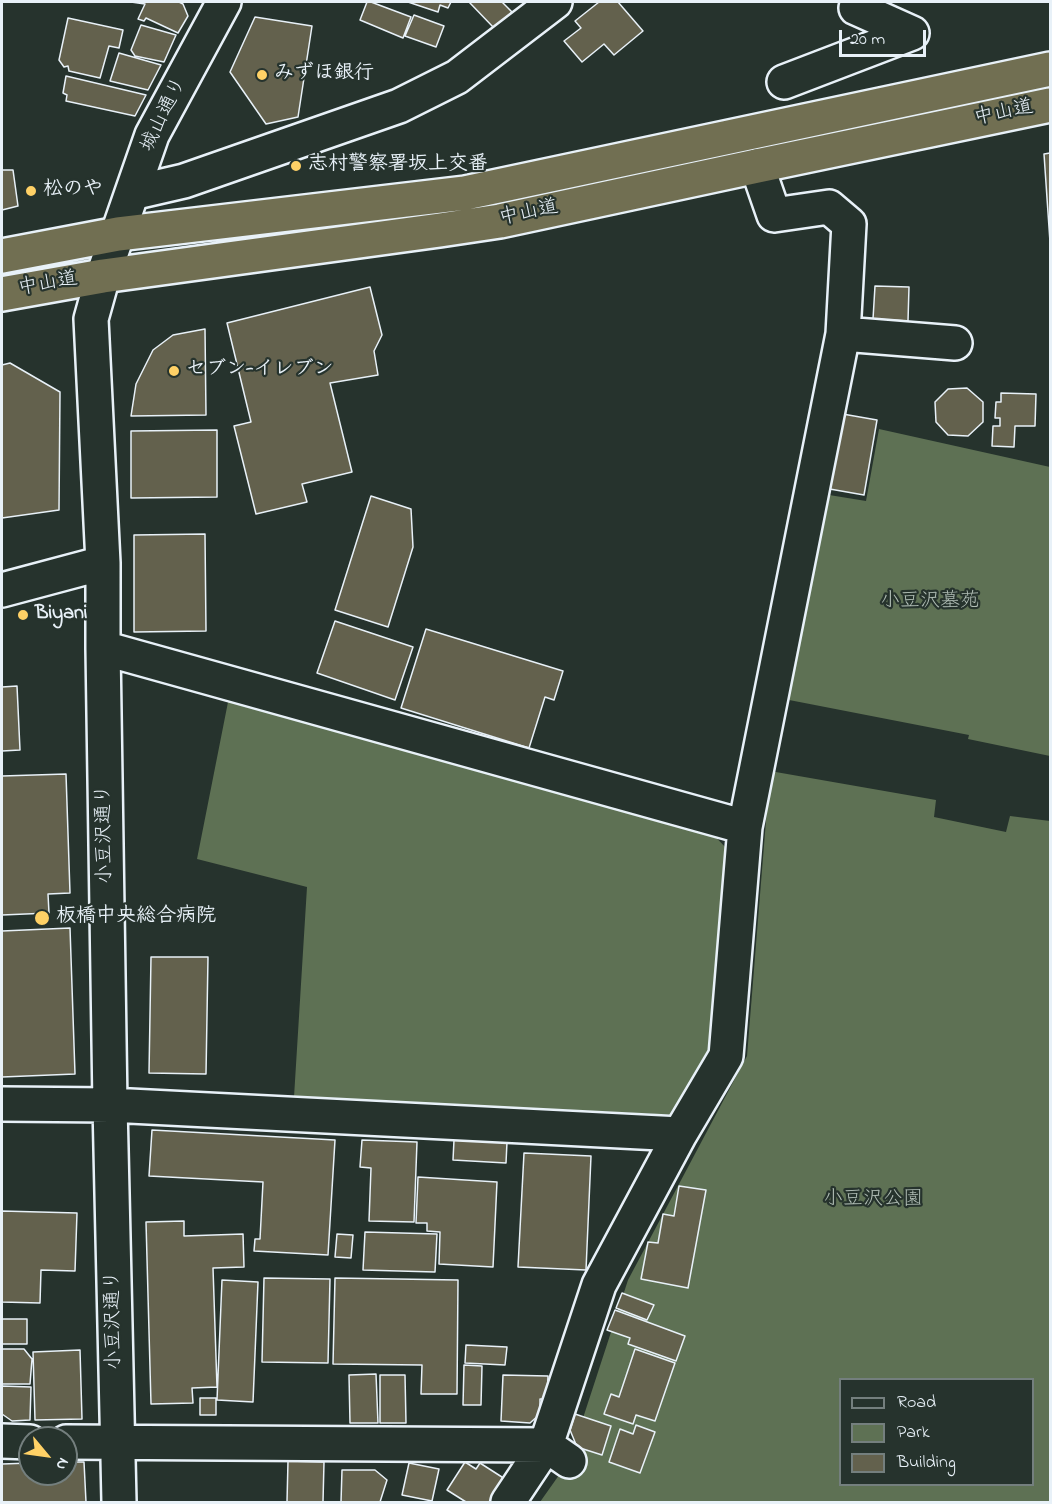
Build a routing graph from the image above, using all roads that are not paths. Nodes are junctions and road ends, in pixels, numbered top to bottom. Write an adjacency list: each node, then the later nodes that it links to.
1 (555, 2): 8 (street)
2 (858, 2): 5 (street)
3 (220, 3): 8 (street, 城山通り)
4 (1050, 69): 9 (highway, 中山道)
5 (784, 82)
6 (1050, 105): 7 (highway, 中山道)
7 (757, 165): 11 (highway, 中山道); 13 (street)
8 (132, 193): 9 (street, 城山通り)
9 (118, 234): 10 (highway, 中山道); 11 (street, 城山通り)
10 (2, 256)
11 (103, 276): 12 (highway, 中山道); 15 (street, 小豆沢通り)
12 (2, 294)
13 (843, 334): 14 (street); 18 (street)
14 (955, 343)
15 (103, 563): 16 (street); 17 (street, 小豆沢通り)
16 (2, 590)
17 (103, 648): 18 (street); 20 (street, 小豆沢通り)
18 (745, 827): 21 (street)
19 (2, 1104): 20 (street)
20 (110, 1105): 21 (street); 25 (street, 小豆沢通り)
21 (680, 1134): 26 (street)
22 (2, 1441): 23 (street)
23 (18, 1442)
24 (78, 1442): 25 (street)
25 (117, 1442): 26 (street); 27 (street, 小豆沢通り)
26 (557, 1453): 28 (street)
27 (119, 1503)
28 (508, 1503)

